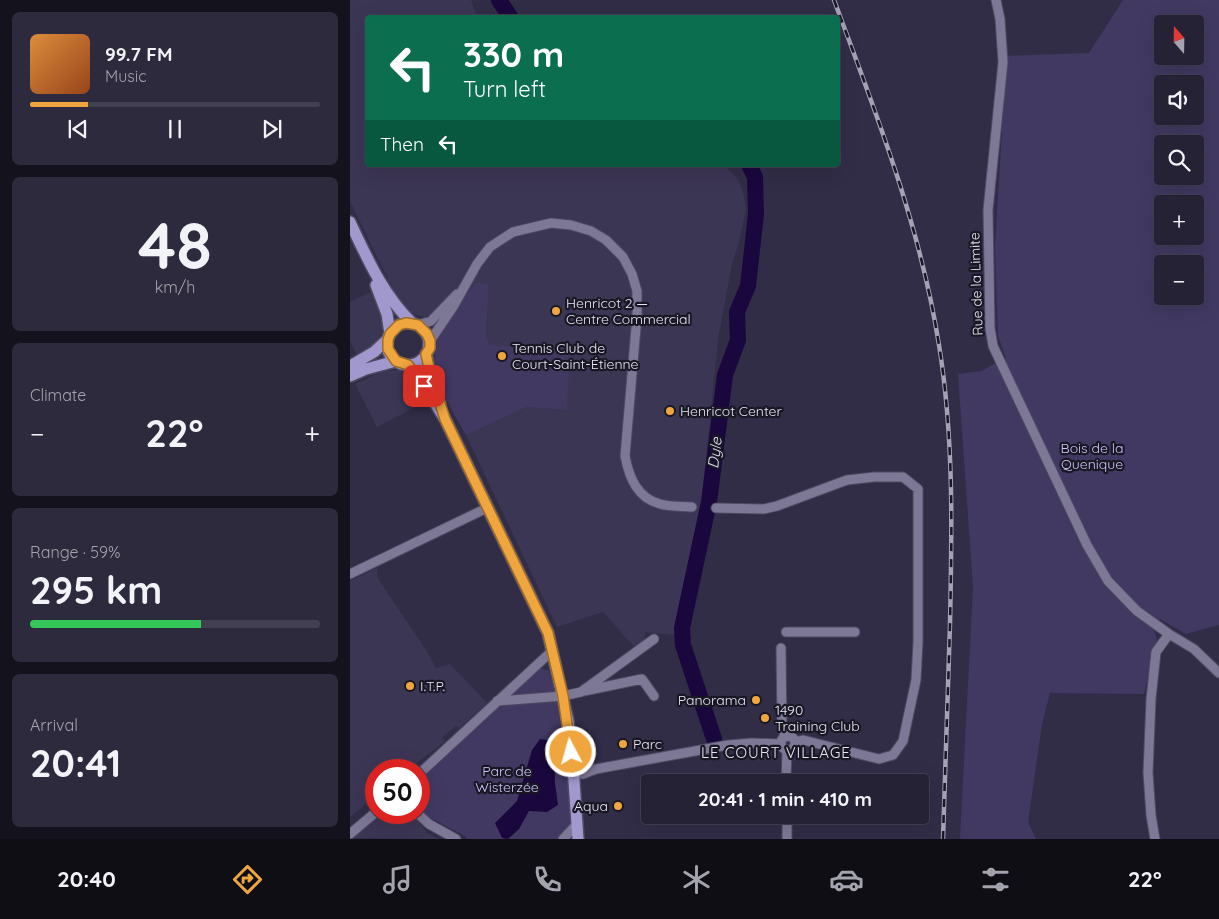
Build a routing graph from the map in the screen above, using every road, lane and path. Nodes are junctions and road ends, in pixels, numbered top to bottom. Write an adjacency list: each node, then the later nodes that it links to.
1 (996, 0): 21 (street, Rue de la Limite)
2 (352, 227): 3 (main road)
3 (367, 260): 5 (main road); 6 (main road)
4 (467, 282): 5 (street); 7 (street); 15 (street)
5 (415, 324): 6 (main road); 7 (main road)
6 (389, 337): 9 (main road); 10 (main road)
7 (430, 341): 8 (main road)
8 (426, 354): 11 (main road); 14 (main road)
9 (396, 361): 10 (main road); 11 (main road)
10 (364, 364): 12 (main road); 13 (main road)
11 (408, 365): 14 (main road)
12 (350, 366)
13 (350, 376)
14 (445, 419): 16 (main road)
15 (692, 507)
16 (487, 508): 18 (street); 24 (main road)
17 (716, 508): 30 (street)
18 (350, 574)
19 (786, 632): 20 (street)
20 (855, 632)
21 (1169, 634): 25 (street, Rue de la Limite); 43 (street)
22 (654, 639): 26 (street)
23 (781, 648): 30 (street)
24 (553, 650): 27 (main road); 29 (street)
25 (1219, 673)
26 (581, 692): 27 (street); 28 (street)
27 (563, 696): 29 (street); 32 (main road)
28 (654, 696)
29 (496, 701): 31 (street)
30 (785, 744): 32 (street); 33 (street)
31 (430, 764)
32 (573, 771): 36 (main road)
33 (786, 774)
34 (365, 821): 38 (street)
35 (429, 824): 39 (street)
36 (577, 824): 40 (street); 41 (main road)
37 (786, 824): 42 (street)
38 (350, 834)
39 (456, 839)
40 (563, 839)
41 (578, 839)
42 (787, 839)
43 (1155, 839)

